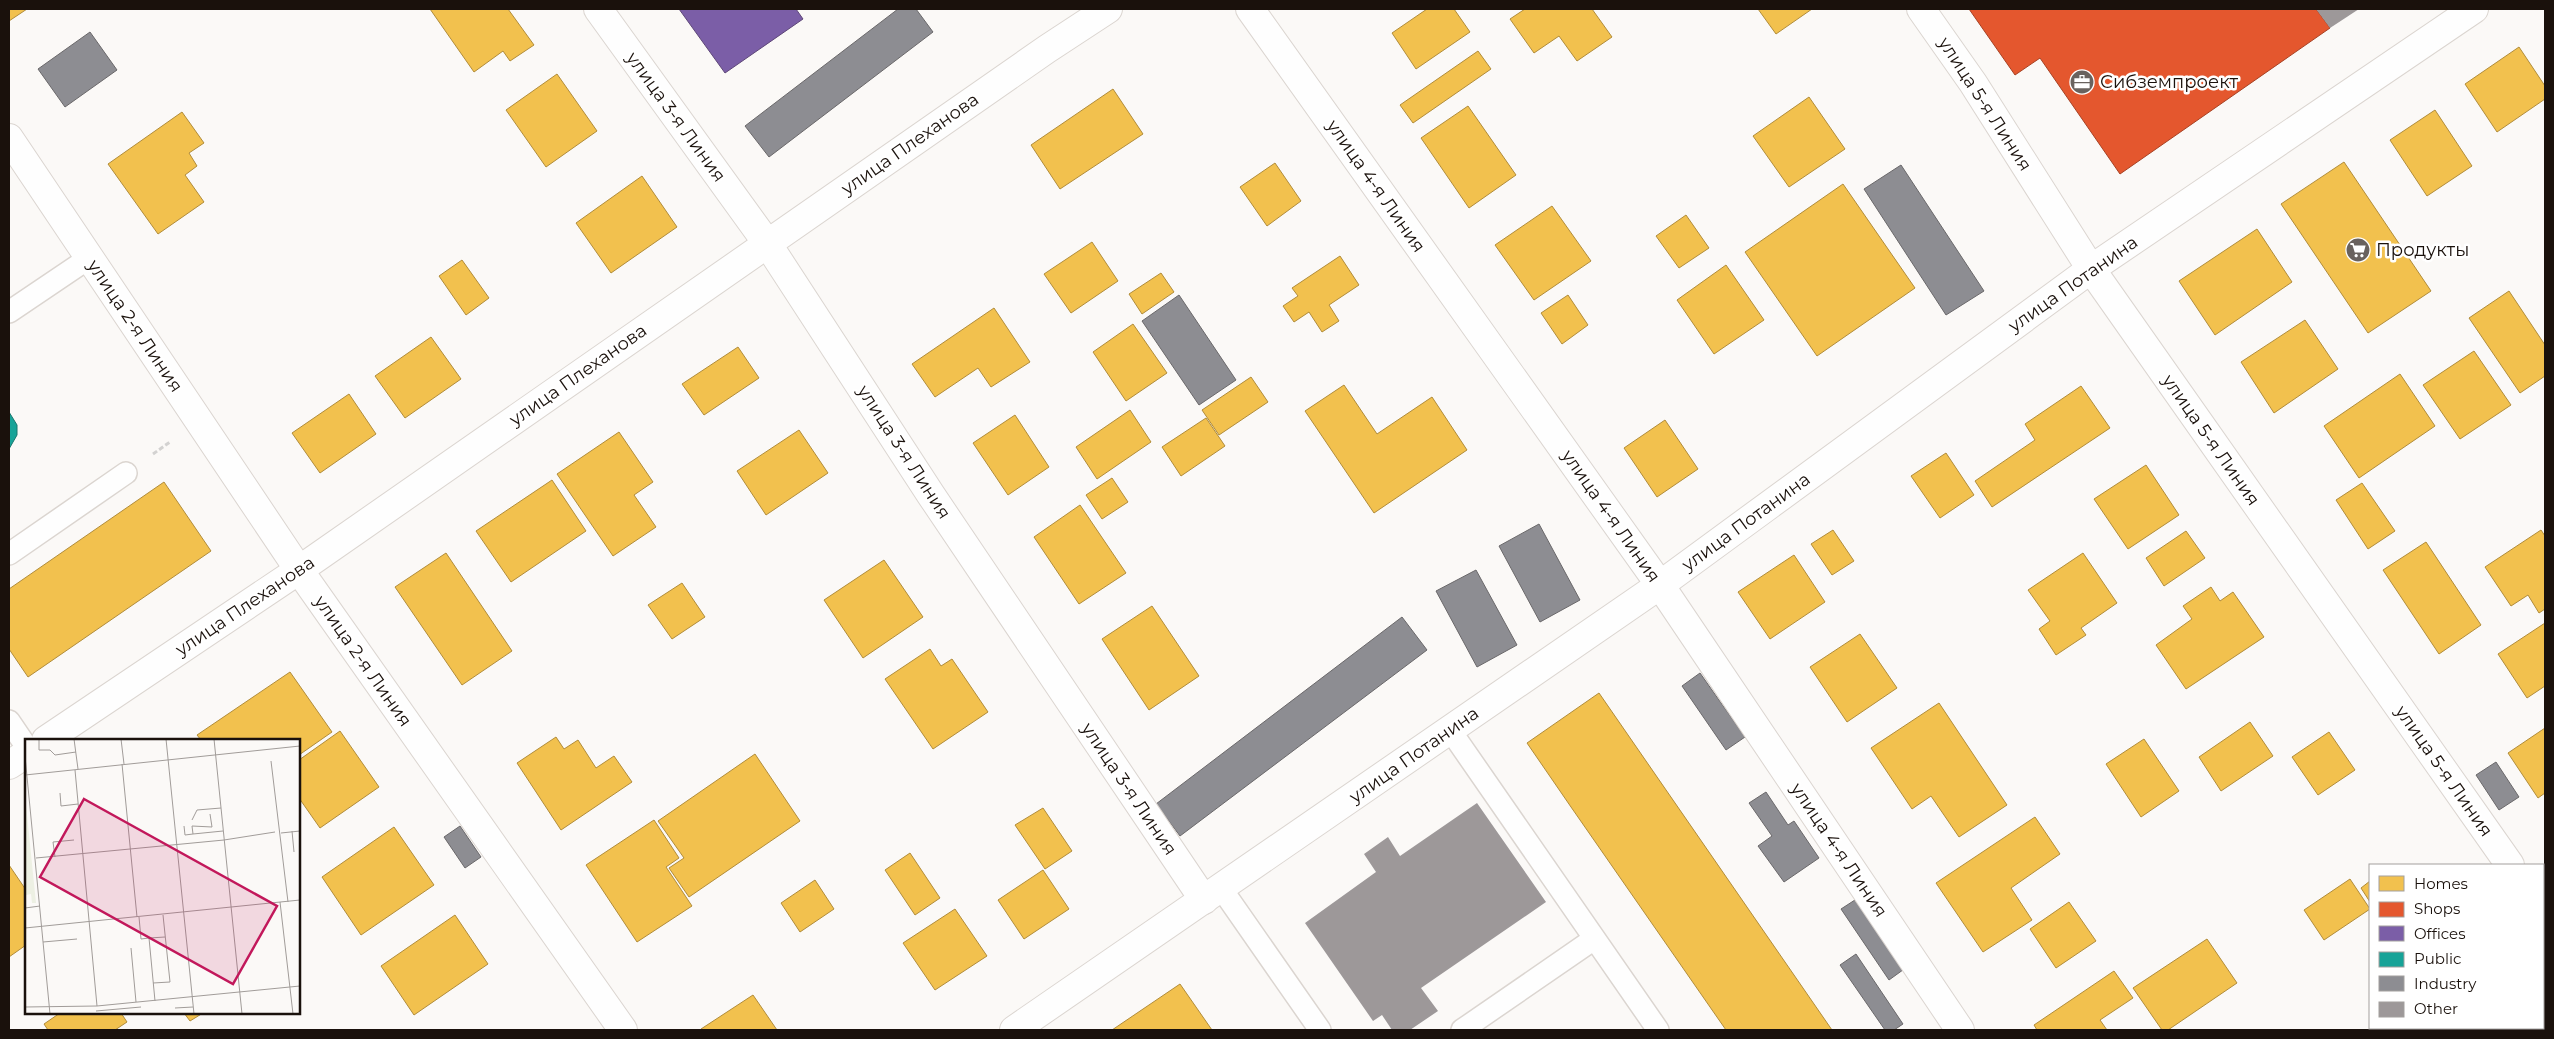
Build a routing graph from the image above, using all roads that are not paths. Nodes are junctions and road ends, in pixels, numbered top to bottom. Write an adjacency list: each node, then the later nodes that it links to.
1 (598, 9): 7 (street, улица 3-я Линия)
2 (1108, 9): 7 (street, улица Плеханова)
3 (1250, 9): 14 (street, улица 4-я Линия)
4 (1921, 9): 9 (street, улица 5-я Линия)
5 (2474, 9): 9 (street, улица Потанина)
6 (9, 138): 8 (street, улица 2-я Линия)
7 (767, 243): 13 (street, улица Плеханова); 22 (street, улица 3-я Линия)
8 (89, 258): 10 (lane); 13 (street, улица 2-я Линия)
9 (2092, 269): 14 (street, улица Потанина); 21 (street, улица 5-я Линия)
10 (9, 312)
11 (126, 473): 12 (lane)
12 (9, 554)
13 (299, 570): 17 (street, улица Плеханова); 24 (street, улица 2-я Линия)
14 (1660, 585): 16 (street, улица Потанина); 29 (street, улица 4-я Линия)
15 (9, 721): 18 (lane)
16 (1450, 730): 22 (street, улица Потанина); 23 (lane)
17 (47, 739)
18 (25, 745)
19 (25, 755): 20 (street)
20 (9, 765)
21 (2509, 864)
22 (1213, 894): 25 (street, улица Потанина); 26 (lane)
23 (1594, 939): 27 (lane); 28 (lane)
24 (623, 1030)
25 (1014, 1030)
26 (1320, 1030)
27 (1462, 1030)
28 (1658, 1030)
29 (1960, 1030)

